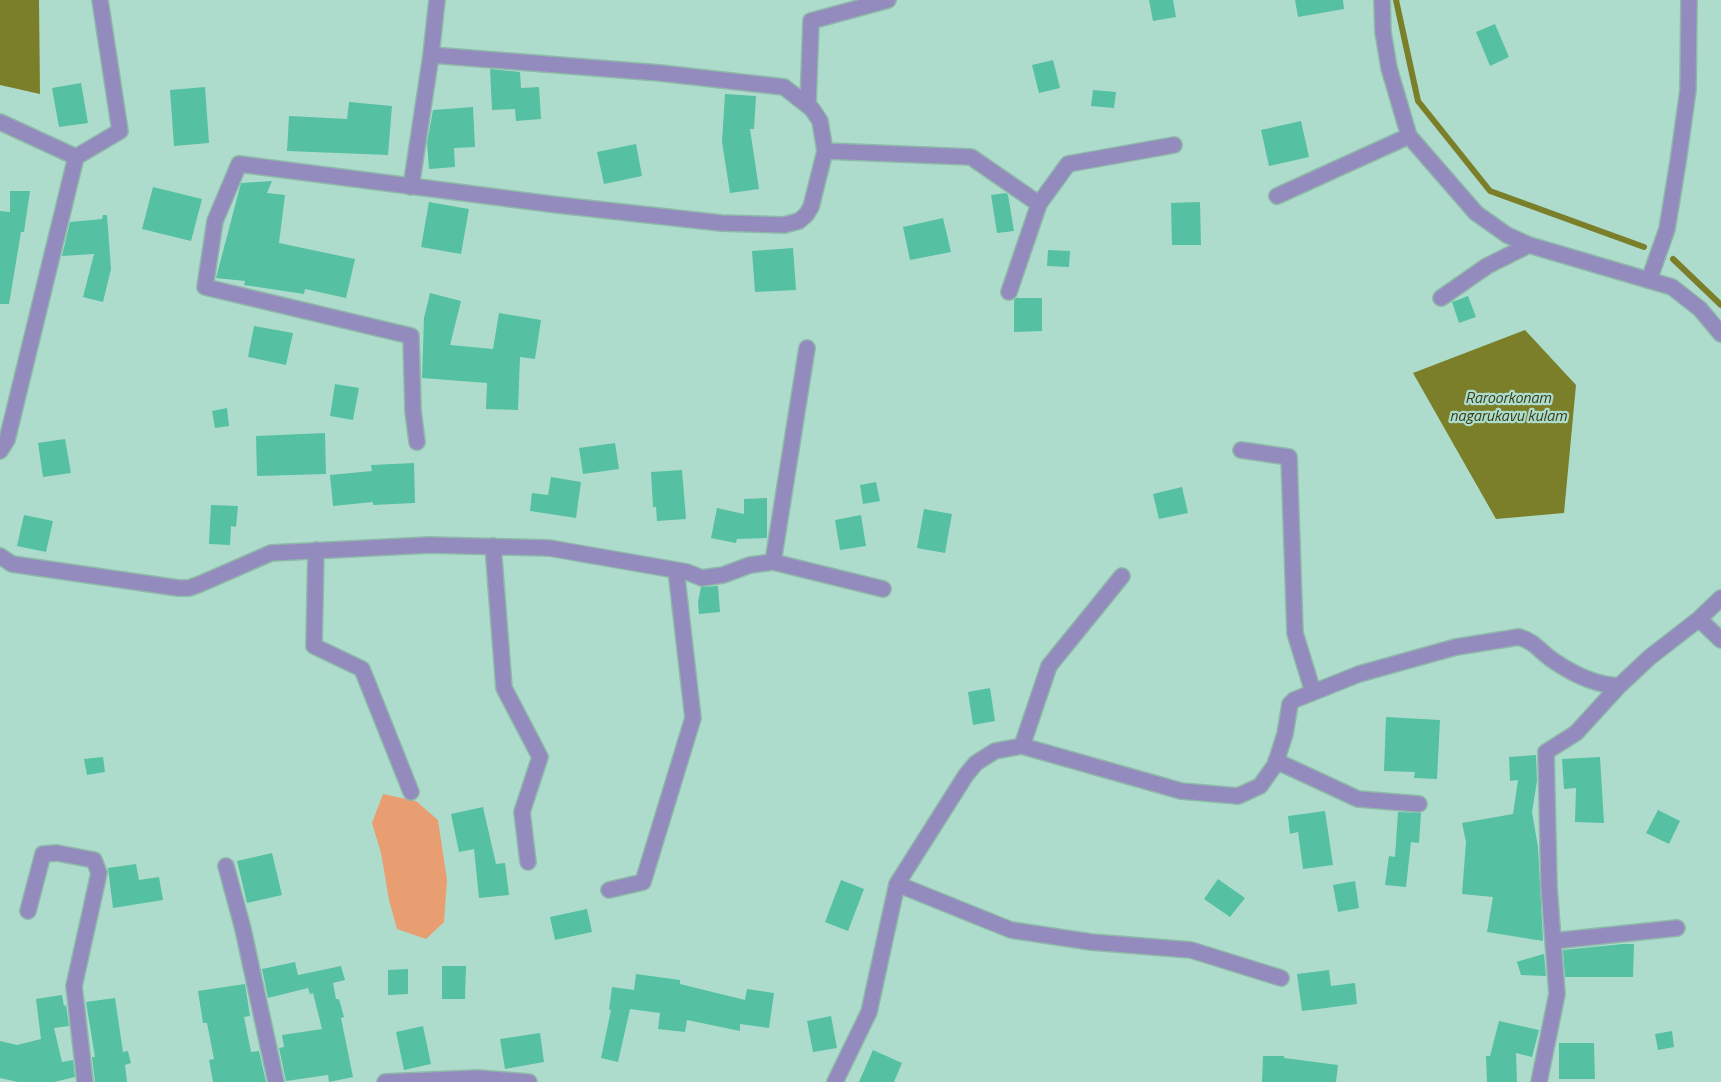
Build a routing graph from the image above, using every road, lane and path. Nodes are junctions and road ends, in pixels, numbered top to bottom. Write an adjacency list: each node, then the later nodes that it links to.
1 (100, 0): 12 (street)
2 (437, 0): 6 (street)
3 (888, 0): 7 (street)
4 (1382, 0): 9 (street)
5 (1689, 0): 17 (street)
6 (430, 55): 7 (street); 13 (street)
7 (808, 105): 11 (street)
8 (0, 122): 12 (street)
9 (1409, 136): 14 (street); 16 (street)
10 (1174, 145): 15 (street)
11 (825, 151): 13 (street); 15 (street)
12 (76, 157): 24 (street)
13 (411, 187): 22 (street)
14 (1277, 196)
15 (1039, 204): 18 (street)
16 (1529, 245): 17 (street); 19 (street)
17 (1649, 280): 20 (street)
18 (1009, 292)
19 (1441, 298)
20 (1721, 334)
21 (807, 348): 28 (street)
22 (417, 442)
23 (1240, 450): 36 (street)
24 (0, 451)
25 (493, 546): 26 (street); 29 (street); 41 (street)
26 (316, 550): 27 (street); 39 (street)
27 (0, 556)
28 (773, 562): 29 (street); 31 (street)
29 (676, 570): 44 (street)
30 (1122, 576): 37 (street)
31 (883, 589)
32 (1721, 598): 33 (street)
33 (1699, 619): 34 (street); 35 (street)
34 (1721, 640)
35 (1619, 686): 36 (street); 47 (street)
36 (1313, 692): 38 (street)
37 (1022, 746): 38 (street); 43 (street)
38 (1276, 761): 40 (street)
39 (411, 792)
40 (1419, 804)
41 (528, 862)
42 (226, 866): 50 (street)
43 (897, 884): 48 (street); 53 (street)
44 (609, 890)
45 (28, 912): 49 (street)
46 (1677, 928): 47 (street)
47 (1553, 941): 54 (street)
48 (1281, 978)
49 (85, 1082)
50 (276, 1082)
51 (385, 1082): 52 (street)
52 (529, 1082)
53 (835, 1082)
54 (1539, 1082)

